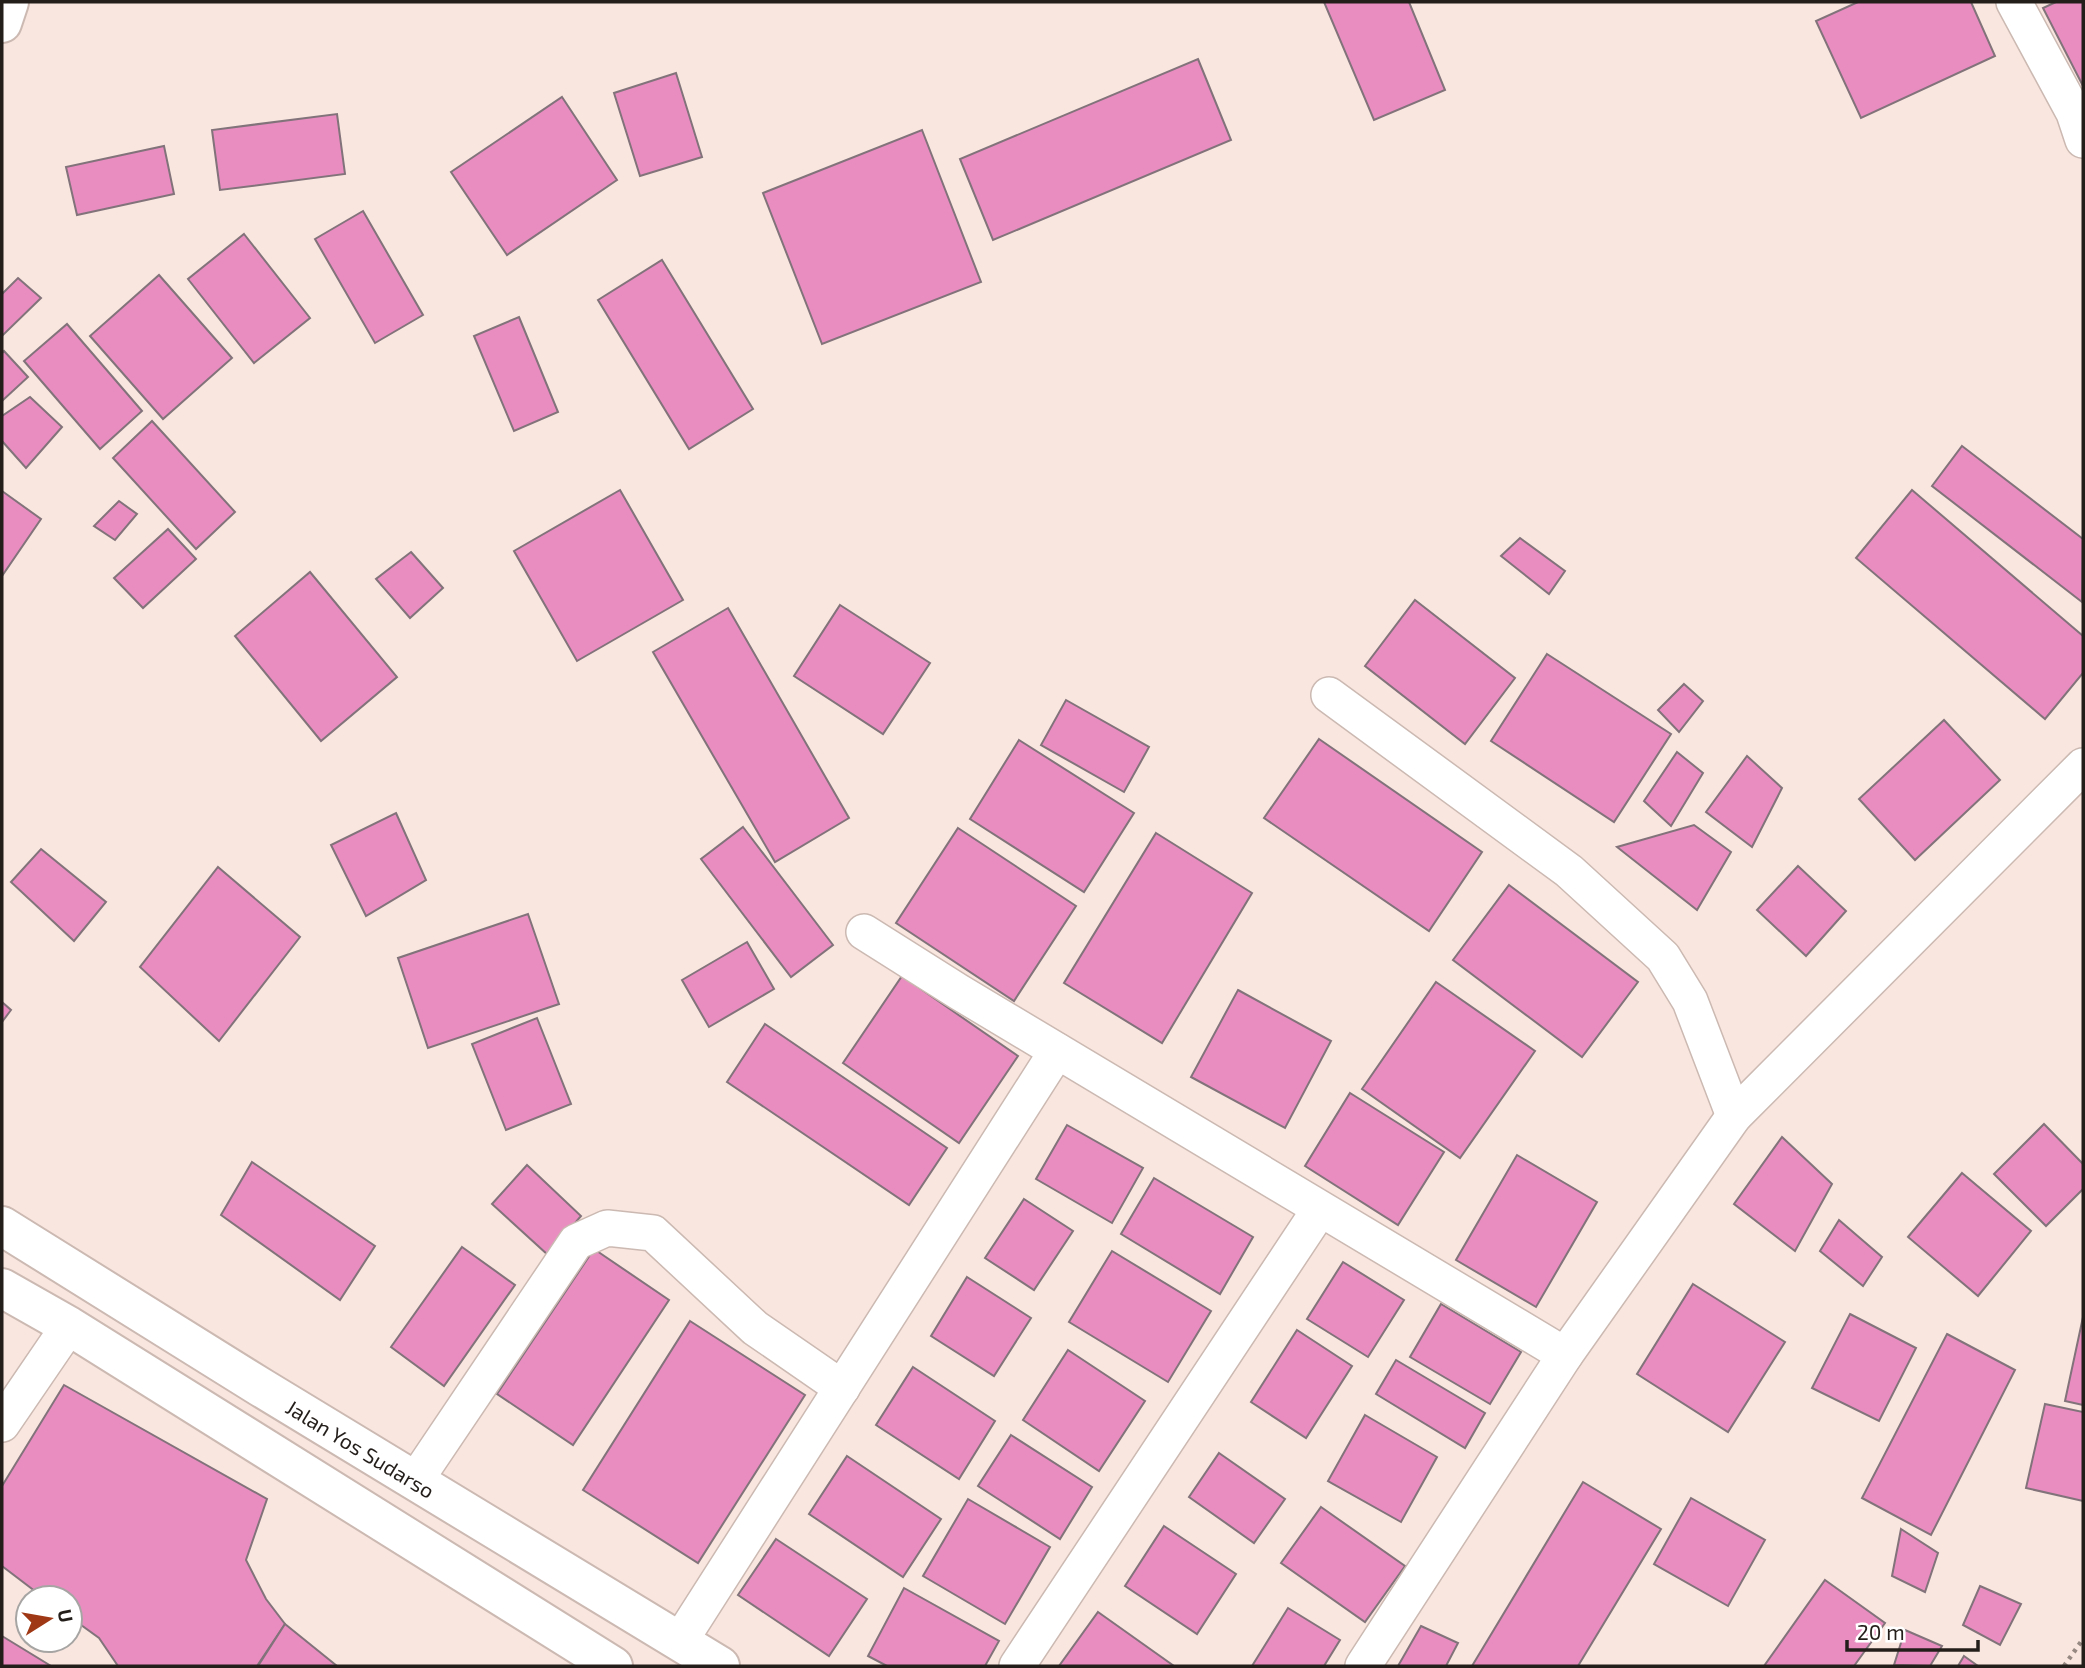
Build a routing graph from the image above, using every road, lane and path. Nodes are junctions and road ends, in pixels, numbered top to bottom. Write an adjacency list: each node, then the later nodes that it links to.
1 (9, 2): 3 (main road)
2 (2014, 2): 4 (street)
3 (2, 23)
4 (2083, 140)
5 (1329, 695): 9 (street)
6 (2083, 766): 9 (street)
7 (864, 932): 8 (street)
8 (1057, 1051): 10 (street); 15 (street)
9 (1734, 1116): 14 (street)
10 (1320, 1209): 14 (street); 22 (street)
11 (2, 1226): 17 (main road, Jalan Yos Sudarso)
12 (2, 1288): 13 (main road)
13 (69, 1326): 16 (street); 20 (main road)
14 (1565, 1355): 23 (street)
15 (842, 1388): 17 (street); 19 (street)
16 (2, 1424)
17 (415, 1481): 19 (main road, Jalan Yos Sudarso)
18 (2083, 1639): 24 (path)
19 (680, 1642): 21 (main road, Jalan Yos Sudarso)
20 (599, 1662)
21 (720, 1666)
22 (1017, 1666)
23 (1363, 1666)
24 (2064, 1666)

